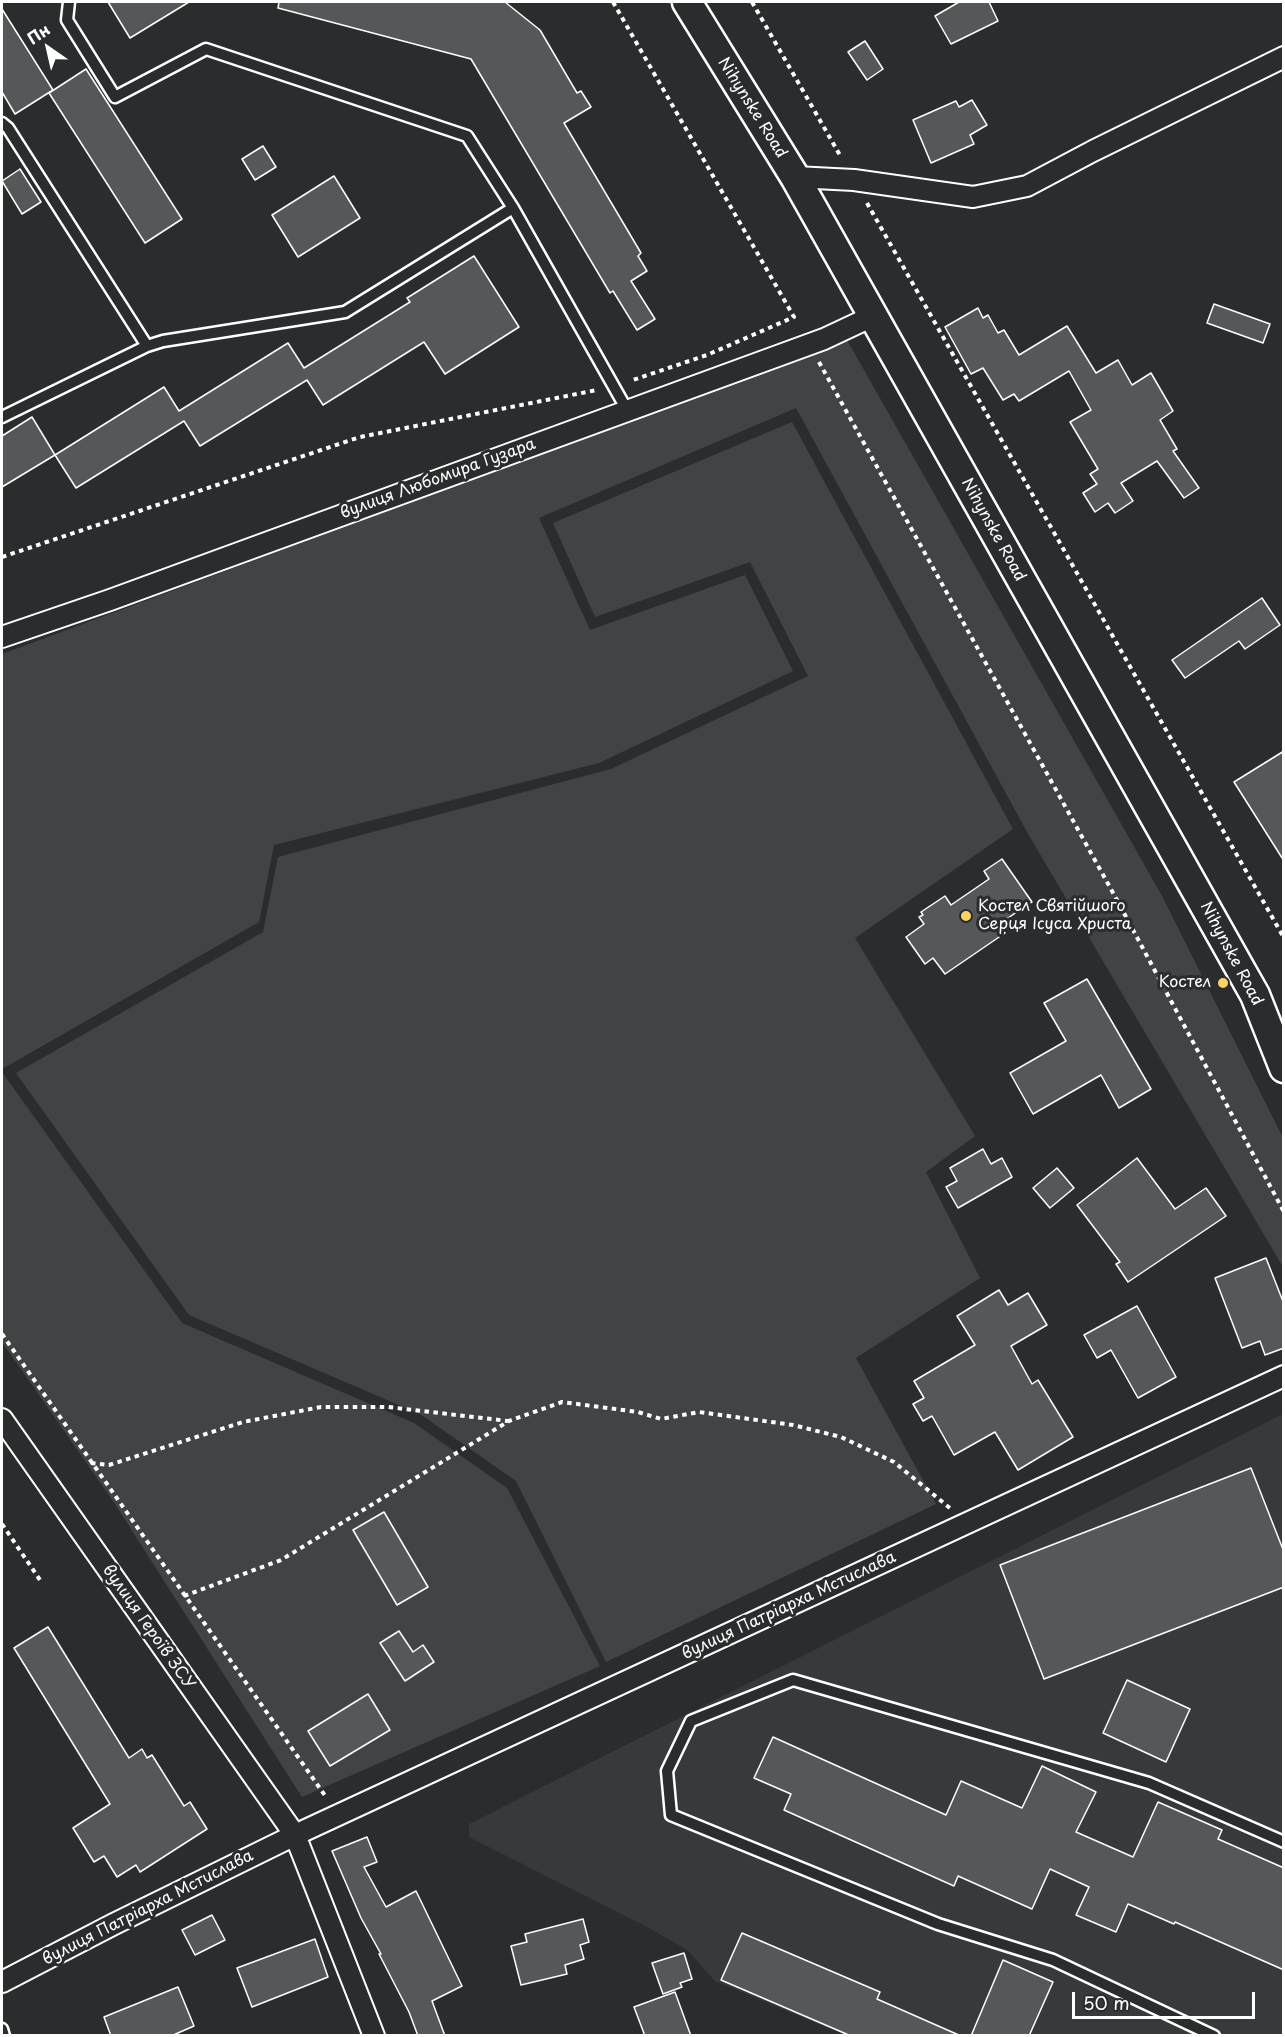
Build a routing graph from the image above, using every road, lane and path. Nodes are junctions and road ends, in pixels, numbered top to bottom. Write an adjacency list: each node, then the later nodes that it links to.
1 (69, 2): 9 (lane)
2 (613, 2): 11 (path)
3 (687, 2): 7 (main road, Nihynske Road)
4 (752, 2): 8 (path)
5 (1284, 57): 8 (street)
6 (2, 123): 13 (lane)
7 (795, 177): 8 (street); 10 (main road, Nihynske Road)
8 (854, 180): 19 (path)
9 (513, 208): 13 (lane); 14 (lane)
10 (873, 316): 12 (street, вулиця Любомира Гузара); 20 (main road, Nihynske Road)
11 (794, 317): 12 (path); 14 (path)
12 (809, 344): 15 (street, вулиця Любомира Гузара); 21 (path)
13 (147, 346): 16 (lane)
14 (615, 387): 15 (lane); 17 (path)
15 (627, 410): 18 (street, вулиця Любомира Гузара)
16 (2, 417)
17 (2, 556)
18 (2, 636)
19 (1284, 938)
20 (1284, 1068)
21 (1284, 1212)
22 (2, 1334): 26 (path)
23 (1284, 1376): 31 (street, вулиця Патріарха Мстислава)
24 (2, 1419): 32 (street, вулиця Героїв ЗСУ)
25 (509, 1421): 26 (path); 27 (path); 30 (path)
26 (91, 1463): 30 (path)
27 (951, 1509)
28 (2, 1524): 29 (path)
29 (40, 1580)
30 (184, 1596): 31 (path)
31 (339, 1815): 32 (street, вулиця Патріарха Мстислава)
32 (295, 1835): 34 (street, вулиця Патріарха Мстислава); 37 (street)
33 (1284, 1842): 38 (lane)
34 (2, 1982)
35 (2, 2029): 36 (lane)
36 (4, 2036)
37 (374, 2036)
38 (1214, 2036)

